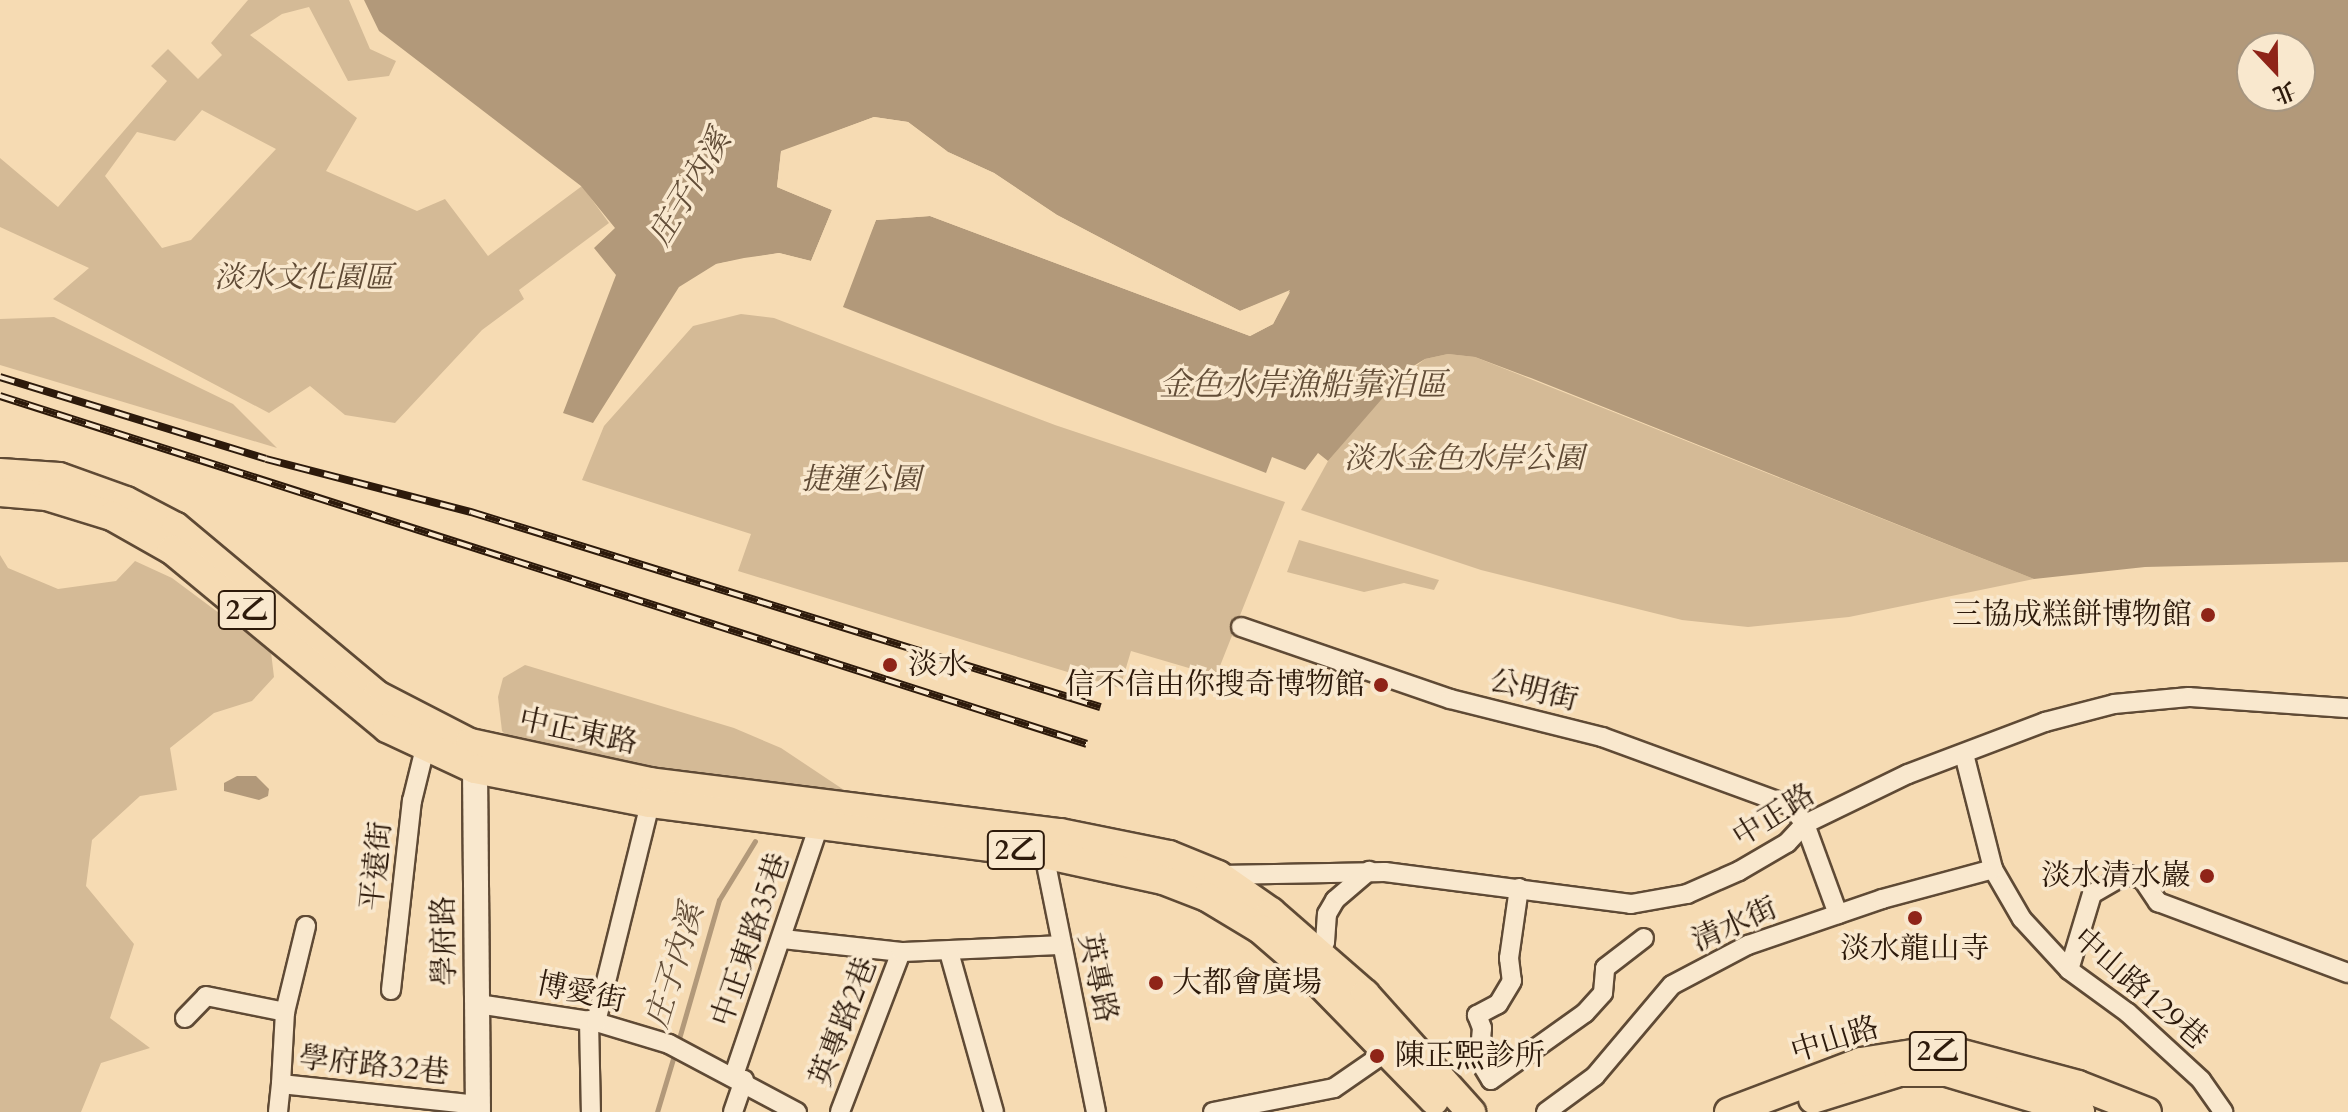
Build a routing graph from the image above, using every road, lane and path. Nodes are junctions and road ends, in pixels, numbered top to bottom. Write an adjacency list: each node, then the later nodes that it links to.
1 (0, 473): 5 (main road, 中正東路 / 2乙)
2 (0, 492): 5 (main road, 中正東路 / 2乙)
3 (1241, 627): 10 (street, 公明街)
4 (2348, 708): 6 (street, 中正路)
5 (428, 738): 7 (main road, 中正東路 / 2乙); 26 (street, 平遠街)
6 (1964, 754): 10 (street, 中正路); 12 (street, 中山路129巷)
7 (473, 756): 8 (main road, 中正東路 / 2乙); 14 (main road, 中正東路 / 2乙); 27 (street, 學府路)
8 (650, 803): 9 (main road, 中正東路 / 2乙); 30 (street)
9 (820, 822): 11 (main road, 中正東路 / 2乙); 19 (street, 中正東路35巷)
10 (1805, 824): 15 (street, 中正路); 16 (street)
11 (1044, 854): 14 (main road, 中正東路 / 2乙); 20 (street, 英專路)
12 (1993, 869): 16 (street, 清水街); 24 (street, 中山路129巷)
13 (1369, 871): 14 (street, 中正路); 15 (street, 中正路); 23 (street)
14 (1213, 886): 23 (main road, 2乙); 31 (main road, 2乙)
15 (1519, 888): 18 (street)
16 (1838, 914): 47 (street, 清水街)
17 (306, 926): 28 (street, 學府路32巷)
18 (1644, 938)
19 (783, 939): 21 (street, 英專路2巷); 32 (street, 中正東路35巷)
20 (1061, 945): 22 (street, 英專路2巷); 43 (street, 英專路)
21 (901, 952): 22 (street, 英專路2巷); 41 (street, 英專路2巷)
22 (949, 952): 42 (street)
23 (1318, 953): 46 (main road, 2乙)
24 (2069, 970): 25 (street); 51 (street, 中山路129巷)
25 (2348, 973)
26 (391, 990)
27 (478, 1004): 30 (street, 博愛街); 36 (street, 學府路)
28 (285, 1012): 29 (street); 33 (street, 學府路32巷)
29 (185, 1018)
30 (592, 1021): 32 (street, 博愛街); 38 (street)
31 (1389, 1050): 44 (street); 45 (main road, 2乙)
32 (739, 1078): 39 (street, 中正東路35巷); 40 (street, 博愛街)
33 (281, 1084): 36 (street, 學府路32巷); 37 (street)
34 (2074, 1104): 35 (main road, 中山路 / 2乙); 48 (main road, 中山路 / 2乙); 50 (main road, 中山路 / 2乙)
35 (1815, 1105): 49 (main road, 中山路 / 2乙)
36 (478, 1108)
37 (278, 1112)
38 (591, 1112)
39 (733, 1112)
40 (797, 1112)
41 (840, 1112)
42 (994, 1112)
43 (1096, 1112)
44 (1213, 1112)
45 (1446, 1112)
46 (1471, 1112)
47 (1546, 1112)
48 (1729, 1112)
49 (1783, 1112)
50 (2147, 1112)
51 (2223, 1112)

